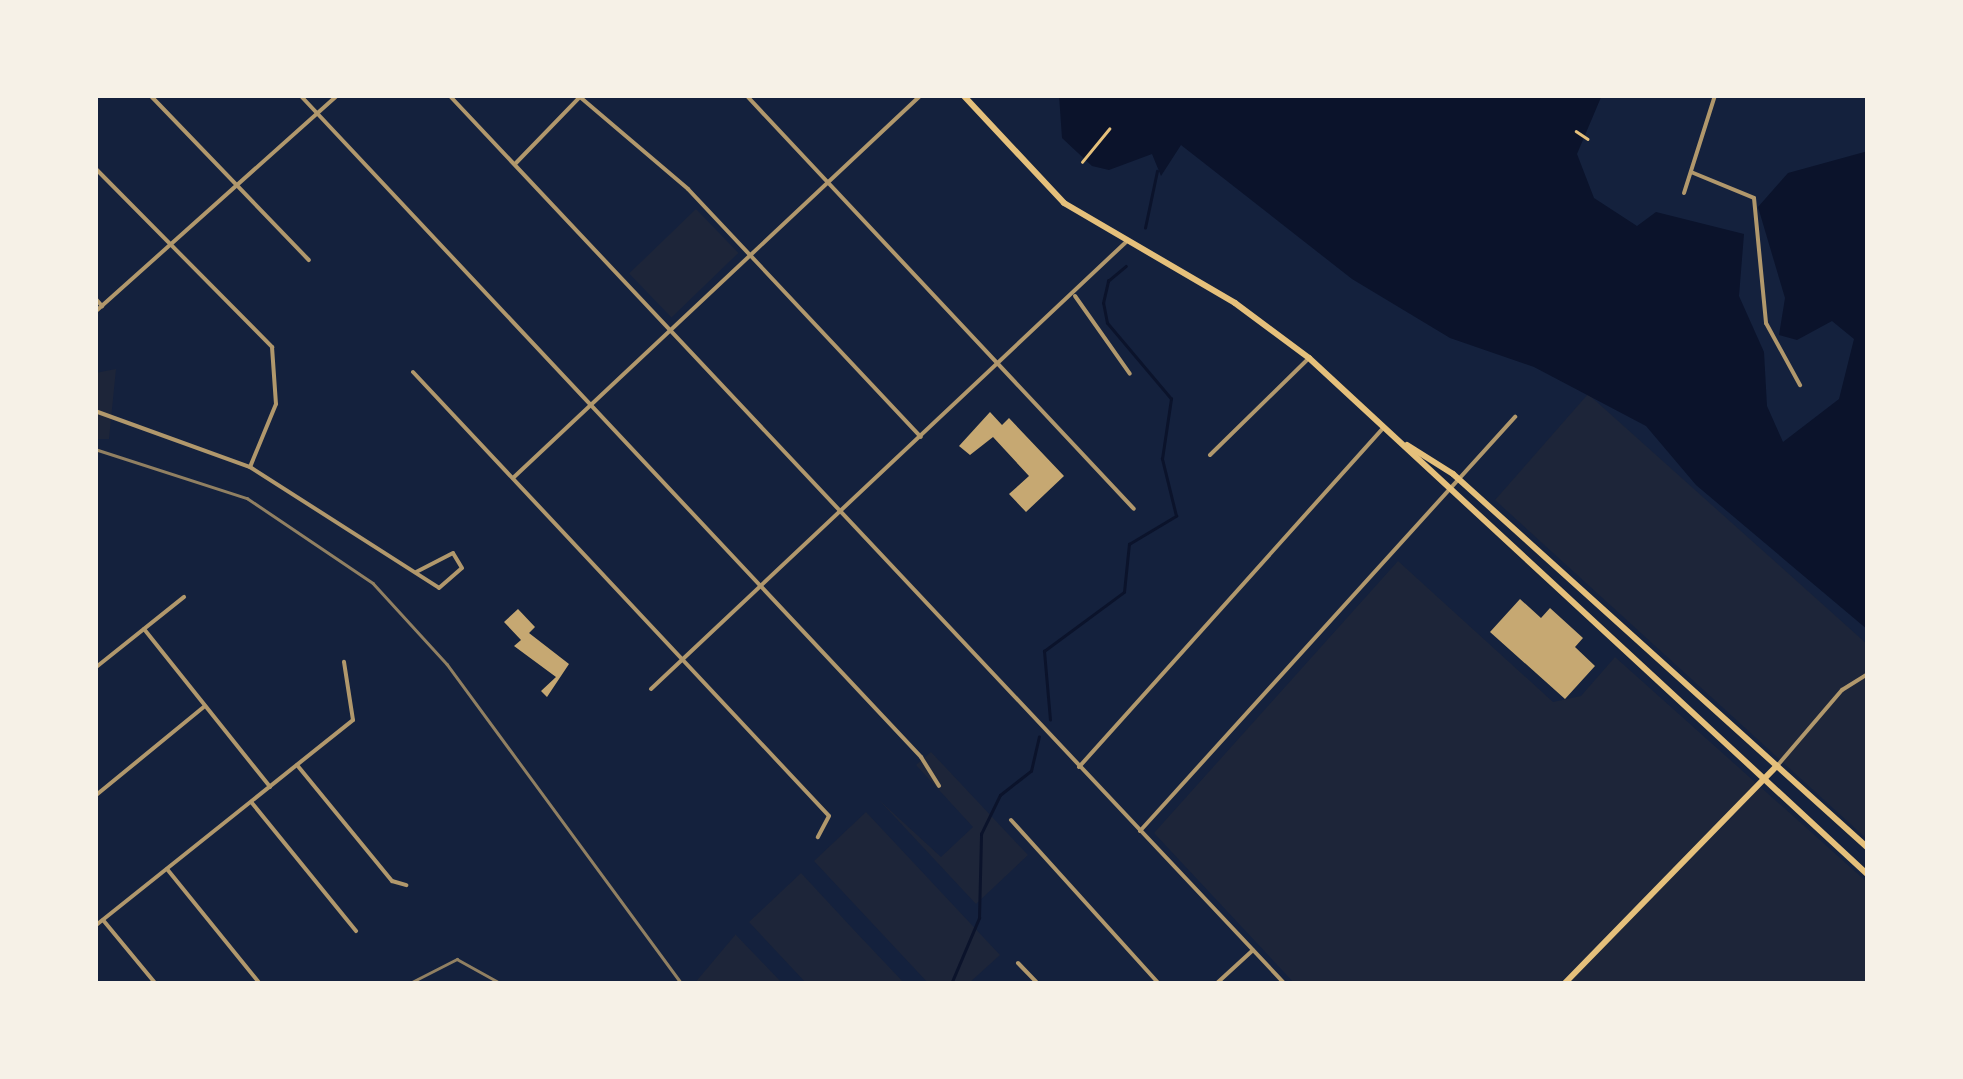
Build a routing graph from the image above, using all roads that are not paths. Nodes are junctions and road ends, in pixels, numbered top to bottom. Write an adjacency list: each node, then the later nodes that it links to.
1 (150, 95): 14 (street)
2 (300, 95): 9 (street)
3 (338, 95): 9 (street)
4 (449, 95): 10 (street)
5 (746, 95): 13 (street)
6 (922, 95): 13 (street)
7 (963, 95): 16 (main road)
8 (1715, 95): 12 (street)
9 (318, 114): 14 (street); 30 (street)
10 (514, 164): 18 (street); 24 (street)
11 (95, 168): 17 (street)
12 (1691, 172): 15 (street); 29 (street)
13 (829, 182): 18 (street); 26 (street)
14 (239, 187): 17 (street); 19 (street)
15 (1684, 193)
16 (1126, 242): 20 (street); 25 (main road)
17 (169, 245): 22 (street); 37 (street)
18 (752, 256): 24 (street); 34 (street)
19 (309, 260)
20 (1074, 295): 26 (street); 28 (street)
21 (95, 298): 22 (street)
22 (102, 306): 23 (street)
23 (95, 312)
24 (670, 330): 30 (street); 42 (street)
25 (1309, 358): 33 (main road); 36 (street)
26 (1000, 364): 34 (street); 41 (street)
27 (413, 372): 38 (street)
28 (1130, 374)
29 (1800, 385)
30 (590, 405): 38 (street); 46 (street)
31 (95, 411): 37 (street)
32 (1515, 418): 39 (street)
33 (1385, 426): 35 (main road); 57 (street)
34 (921, 437): 42 (street)
35 (1405, 444): 39 (main road); 40 (main road)
36 (1210, 455)
37 (250, 468): 44 (street)
38 (513, 478): 49 (street)
39 (1459, 480): 40 (street); 56 (main road)
40 (1447, 492): 58 (main road); 64 (street)
41 (1134, 508)
42 (841, 513): 46 (street); 57 (street)
43 (95, 569): 45 (lane)
44 (416, 572): 44 (street)
45 (95, 582)
46 (762, 588): 49 (street); 60 (street)
47 (184, 598): 48 (street)
48 (144, 628): 51 (street); 54 (street)
49 (683, 660): 53 (street); 65 (street)
50 (344, 662): 55 (street)
51 (95, 668)
52 (1868, 674): 56 (street)
53 (651, 689)
54 (205, 706): 59 (street); 61 (street)
55 (297, 765): 59 (street); 69 (street)
56 (1776, 766): 58 (main road); 66 (main road)
57 (1080, 768): 64 (street)
58 (1764, 781): 68 (main road); 81 (main road)
59 (270, 786): 62 (street)
60 (939, 786)
61 (95, 796)
62 (251, 802): 67 (street); 72 (street)
63 (1011, 820): 78 (street)
64 (1140, 832): 73 (street)
65 (818, 837)
66 (1868, 848)
67 (166, 869): 70 (street); 76 (street)
68 (1868, 874)
69 (406, 886)
70 (104, 920): 71 (street); 75 (street)
71 (95, 926)
72 (356, 931)
73 (1253, 950): 79 (street); 80 (street)
74 (1018, 963): 77 (street)
75 (156, 984)
76 (260, 984)
77 (1038, 984)
78 (1159, 984)
79 (1216, 984)
80 (1285, 984)
81 (1564, 984)

